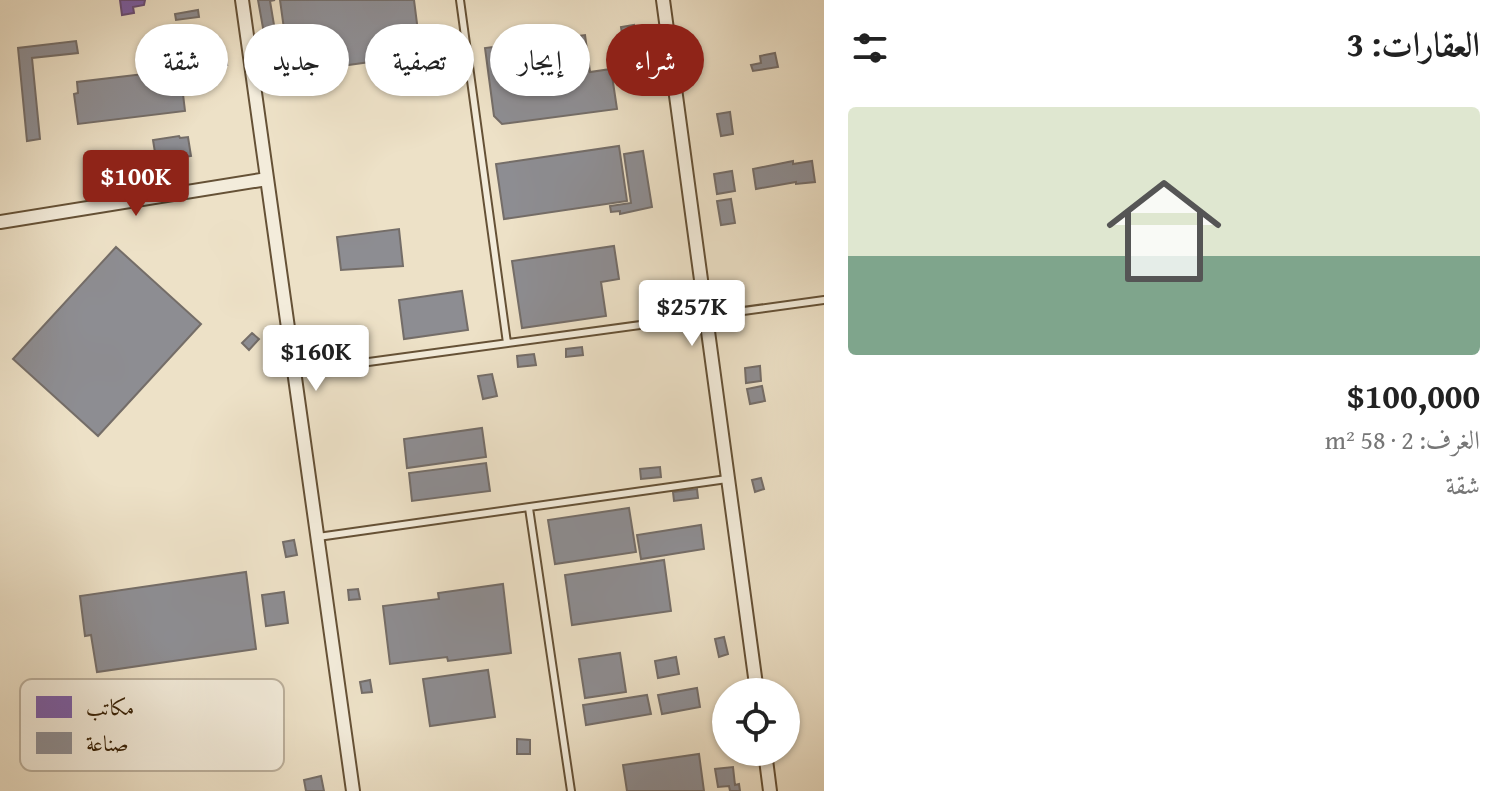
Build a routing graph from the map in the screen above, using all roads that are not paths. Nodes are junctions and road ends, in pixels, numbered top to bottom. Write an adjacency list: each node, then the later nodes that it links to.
1 (242, 0): 4 (street)
2 (460, 0): 8 (lane)
3 (663, 0): 7 (street)
4 (267, 179): 5 (street); 9 (street)
5 (0, 222)
6 (824, 300): 7 (lane)
7 (706, 316): 8 (lane); 10 (street)
8 (507, 343): 9 (lane)
9 (295, 372): 12 (street)
10 (728, 478): 11 (lane); 13 (street)
11 (529, 508): 12 (lane); 16 (lane)
12 (318, 537): 15 (street)
13 (755, 678)
14 (767, 766): 17 (street)
15 (353, 791)
16 (571, 791)
17 (770, 791)

